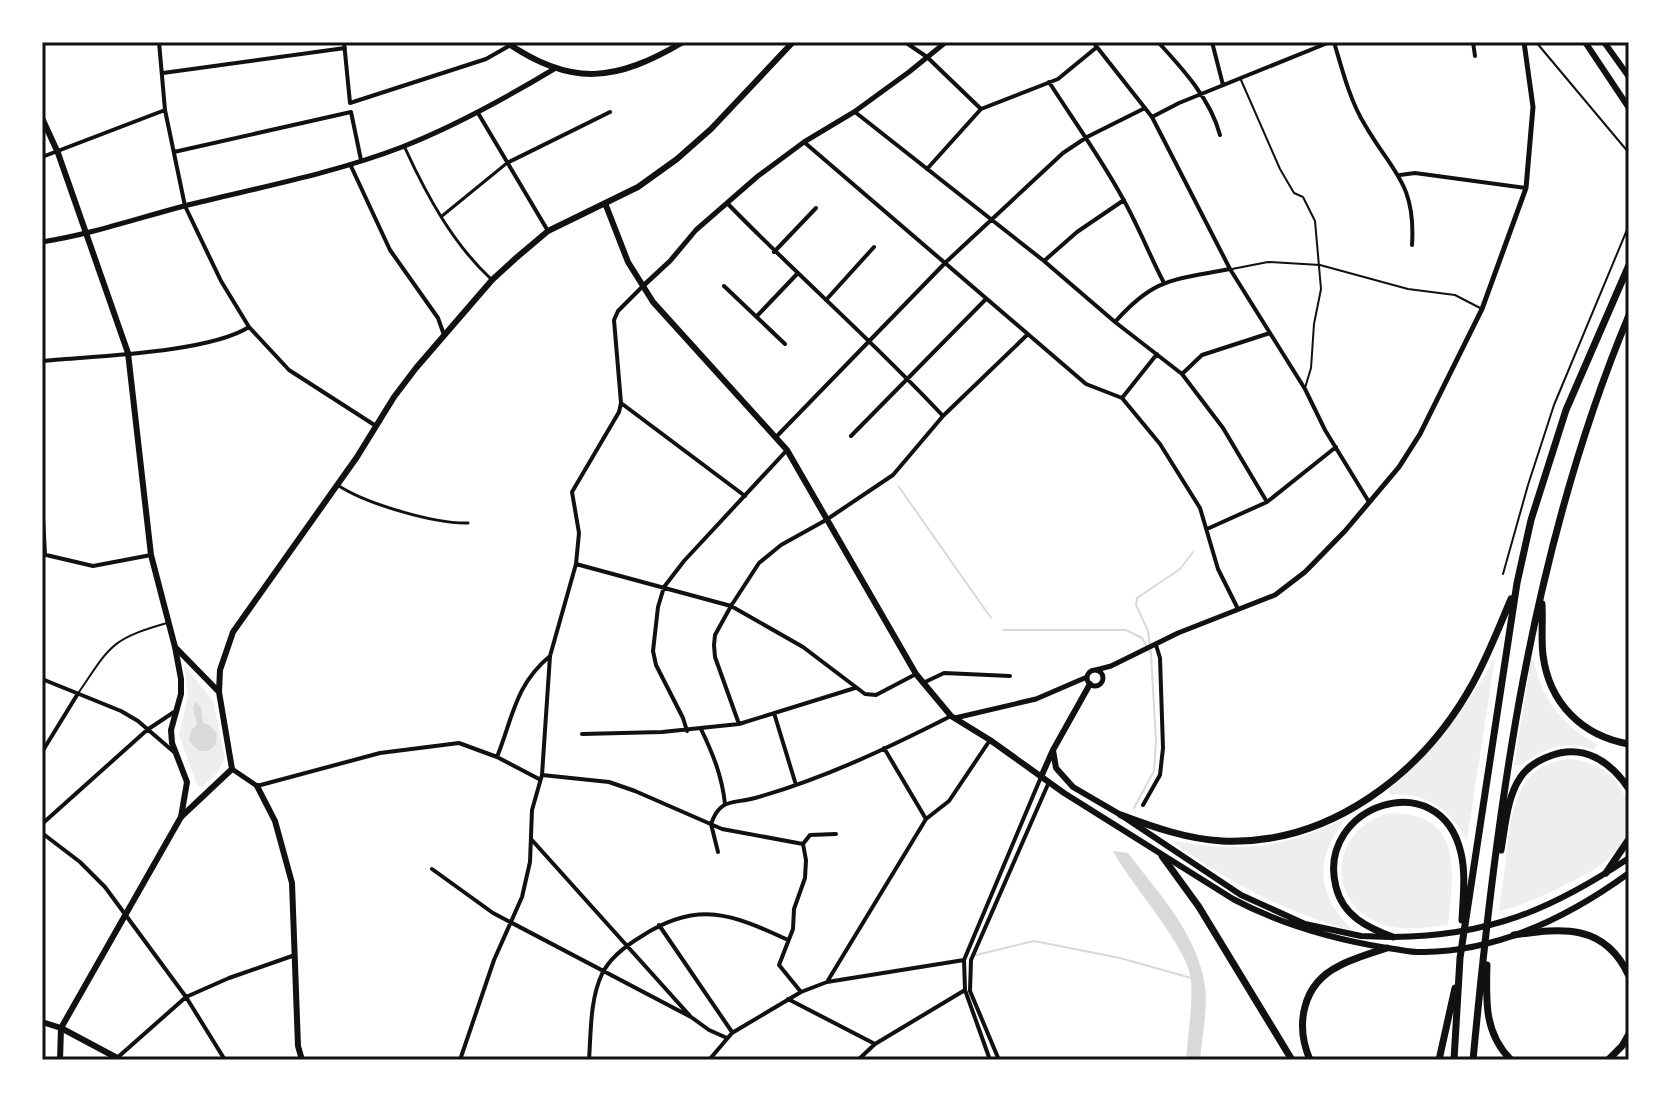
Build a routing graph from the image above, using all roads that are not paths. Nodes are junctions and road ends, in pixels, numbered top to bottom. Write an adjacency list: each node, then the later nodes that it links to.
1 (159, 42): 20 (street)
2 (683, 42): 19 (main road)
3 (793, 42): 52 (main road)
4 (905, 42): 18 (street)
5 (946, 42): 18 (street)
6 (1158, 42): 25 (street)
7 (1212, 42): 24 (street)
8 (1332, 42): 22 (street); 49 (street)
9 (1473, 42): 17 (street)
10 (1524, 42): 50 (street)
11 (1536, 42): 43 (lane)
12 (1585, 42): 28 (main road)
13 (1604, 42): 21 (main road)
14 (511, 43): 19 (main road); 26 (street)
15 (1095, 44): 23 (street); 27 (street)
16 (345, 45): 20 (street); 26 (street)
17 (1475, 56)
18 (927, 57): 29 (street); 33 (street)
19 (554, 69): 34 (street)
20 (163, 73): 30 (street)
21 (1629, 77)
22 (1241, 80): 24 (street); 67 (lane)
23 (1049, 82): 29 (street); 38 (street)
24 (1223, 85): 25 (street)
25 (1200, 95): 35 (street); 37 (street)
26 (350, 103): 31 (street)
27 (1145, 108): 35 (street); 38 (street)
28 (1629, 108)
29 (981, 109): 48 (street)
30 (165, 110): 41 (street); 42 (street)
31 (351, 112): 41 (street); 45 (street)
32 (610, 112): 46 (street)
33 (854, 112): 39 (street); 48 (street)
34 (478, 113): 40 (street); 46 (street)
35 (1152, 117): 69 (street)
36 (42, 118): 42 (main road)
37 (1220, 135)
38 (1087, 137): 51 (street); 57 (street)
39 (804, 142): 53 (street); 66 (street)
40 (404, 146): 45 (street); 56 (street)
41 (174, 152): 54 (street)
42 (58, 153): 44 (street); 60 (main road)
43 (1629, 153)
44 (42, 157)
45 (361, 160): 47 (street)
46 (507, 163): 56 (street); 59 (street)
47 (350, 164): 54 (street); 83 (street)
48 (927, 169): 57 (street)
49 (1400, 175): 50 (street); 62 (street)
50 (1526, 188): 77 (street)
51 (1124, 200): 65 (street); 72 (street)
52 (605, 203): 59 (main road); 73 (main road)
53 (727, 203): 64 (street); 73 (street)
54 (185, 206): 60 (street); 81 (street)
55 (816, 208): 64 (street)
56 (440, 217): 71 (street)
57 (991, 219): 65 (street); 66 (street)
58 (1629, 225): 112 (lane)
59 (548, 231): 71 (main road)
60 (87, 235): 61 (street); 87 (main road)
61 (42, 242)
62 (1412, 245)
63 (874, 247): 76 (street)
64 (774, 252): 70 (street)
65 (1044, 261): 80 (street)
66 (946, 262): 75 (street); 85 (street)
67 (1320, 265): 69 (lane); 77 (lane); 92 (lane)
68 (1629, 265): 113 (highway)
69 (1230, 269): 72 (street); 82 (street)
70 (797, 274): 76 (street); 79 (street)
71 (492, 280): 83 (main road)
72 (1163, 281): 80 (street)
73 (643, 286): 94 (street); 97 (main road)
74 (724, 286): 79 (street)
75 (986, 299): 84 (street); 91 (street)
76 (826, 300): 85 (street)
77 (1482, 309): 105 (street)
78 (1629, 315): 115 (highway)
79 (756, 317): 86 (street)
80 (1115, 322): 88 (street)
81 (249, 327): 87 (street); 96 (street)
82 (1270, 333): 90 (street); 92 (street)
83 (444, 335): 96 (main road)
84 (1027, 335): 93 (street); 95 (street)
85 (869, 342): 91 (street); 97 (street)
86 (785, 344)
87 (128, 353): 89 (street); 110 (main road)
88 (1157, 354): 90 (street); 93 (street)
89 (42, 361)
90 (1182, 374): 104 (street)
91 (909, 380): 95 (street); 98 (street)
92 (1305, 389): 99 (street)
93 (1122, 398): 108 (street)
94 (621, 403): 102 (street); 111 (street)
95 (943, 416): 106 (street)
96 (377, 426): 101 (main road)
97 (777, 436): 100 (main road)
98 (851, 436)
99 (1336, 447): 104 (street); 105 (street)
100 (787, 450): 102 (street); 106 (main road)
101 (336, 485): 107 (street); 131 (main road)
102 (745, 496): 114 (street)
103 (42, 500): 109 (street)
104 (1267, 502): 108 (street)
105 (1370, 503): 117 (street)
106 (826, 520): 116 (street); 124 (main road)
107 (468, 523)
108 (1206, 530): 117 (street)
109 (43, 554): 110 (street)
110 (151, 555): 118 (main road)
111 (576, 564): 114 (street); 121 (street)
112 (1503, 574)
113 (1517, 584): 157 (highway); 183 (highway)
114 (664, 587): 116 (street); 139 (street)
115 (1541, 595): 142 (highway); 173 (highway)
116 (731, 606): 130 (street); 136 (street)
117 (1239, 611): 119 (street)
118 (168, 623): 120 (main road); 132 (lane)
119 (1156, 645): 122 (street); 156 (street)
120 (175, 647): 131 (main road); 133 (main road)
121 (550, 656): 147 (street); 149 (street)
122 (1111, 666): 123 (street); 127 (street)
123 (1096, 670): 127 (street); 128 (street)
124 (916, 674): 129 (main road); 130 (street)
125 (1010, 676): 129 (street)
126 (42, 679): 132 (street)
127 (1104, 679): 128 (street)
128 (1088, 681): 135 (street); 144 (main road)
129 (923, 683): 135 (main road)
130 (855, 688): 134 (street)
131 (219, 692): 148 (main road)
132 (77, 695): 138 (street); 145 (street)
133 (175, 711): 138 (street); 146 (main road)
134 (774, 713): 136 (street); 152 (street)
135 (952, 717): 141 (main road); 143 (street)
136 (739, 724): 137 (street)
137 (701, 729): 139 (street); 155 (street)
138 (147, 730): 146 (street); 160 (street)
139 (687, 731): 140 (street)
140 (582, 734)
141 (990, 740): 150 (main road); 159 (street)
142 (1629, 744)
143 (884, 748): 152 (street); 159 (street)
144 (1053, 750): 150 (main road); 157 (main road)
145 (42, 752)
146 (176, 754): 158 (main road)
147 (497, 757): 149 (street); 153 (street)
148 (232, 769): 153 (street); 158 (main road)
149 (541, 777): 161 (street); 164 (street)
150 (1041, 777): 151 (main road); 184 (street)
151 (1049, 782): 168 (main road); 208 (street)
152 (796, 785): 155 (street)
153 (257, 786): 182 (main road)
154 (1629, 789): 173 (highway)
155 (725, 804): 161 (street)
156 (1143, 805)
157 (1121, 815): 178 (main road)
158 (181, 817): 174 (main road)
159 (926, 819): 187 (street)
160 (42, 824)
161 (711, 824): 166 (street); 167 (street)
162 (42, 833): 174 (street)
163 (836, 834): 166 (street)
164 (531, 839): 175 (street); 180 (street)
165 (1629, 839): 171 (highway)
166 (803, 844): 179 (street)
167 (718, 852)
168 (1162, 856): 181 (main road); 209 (highway)
169 (1629, 858): 171 (main road)
170 (432, 869): 175 (street)
171 (1606, 873): 178 (main road)
172 (1629, 873): 177 (main road)
173 (1487, 914): 213 (highway); 214 (highway)
174 (127, 916): 190 (street); 194 (main road)
175 (511, 922): 185 (street); 204 (street)
176 (659, 925): 179 (street); 180 (street); 195 (street)
177 (1514, 935): 181 (main road); 186 (highway)
178 (1393, 937): 183 (highway)
179 (788, 940): 189 (street)
180 (627, 946): 185 (street); 192 (street)
181 (1387, 948): 210 (highway)
182 (295, 955): 190 (street); 203 (main road)
183 (1460, 958): 211 (highway); 212 (highway)
184 (964, 960): 187 (street); 188 (street)
185 (603, 971): 192 (street); 205 (street)
186 (1629, 976)
187 (827, 982): 189 (street)
188 (965, 990): 198 (street); 207 (street)
189 (801, 992): 191 (street)
190 (186, 997): 199 (street); 202 (street)
191 (788, 999): 195 (street); 198 (street)
192 (691, 1017): 197 (street)
193 (42, 1022): 194 (main road)
194 (61, 1028): 199 (main road); 201 (main road)
195 (732, 1033): 197 (street)
196 (1629, 1034): 215 (highway)
197 (727, 1038): 200 (street)
198 (875, 1044): 206 (street)
199 (119, 1059)
200 (712, 1059)
201 (60, 1060)
202 (225, 1060)
203 (302, 1060)
204 (460, 1060)
205 (589, 1060)
206 (858, 1060)
207 (990, 1060)
208 (999, 1060)
209 (1292, 1060)
210 (1310, 1060)
211 (1439, 1060)
212 (1454, 1060)
213 (1473, 1060)
214 (1511, 1060)
215 (1608, 1060)

